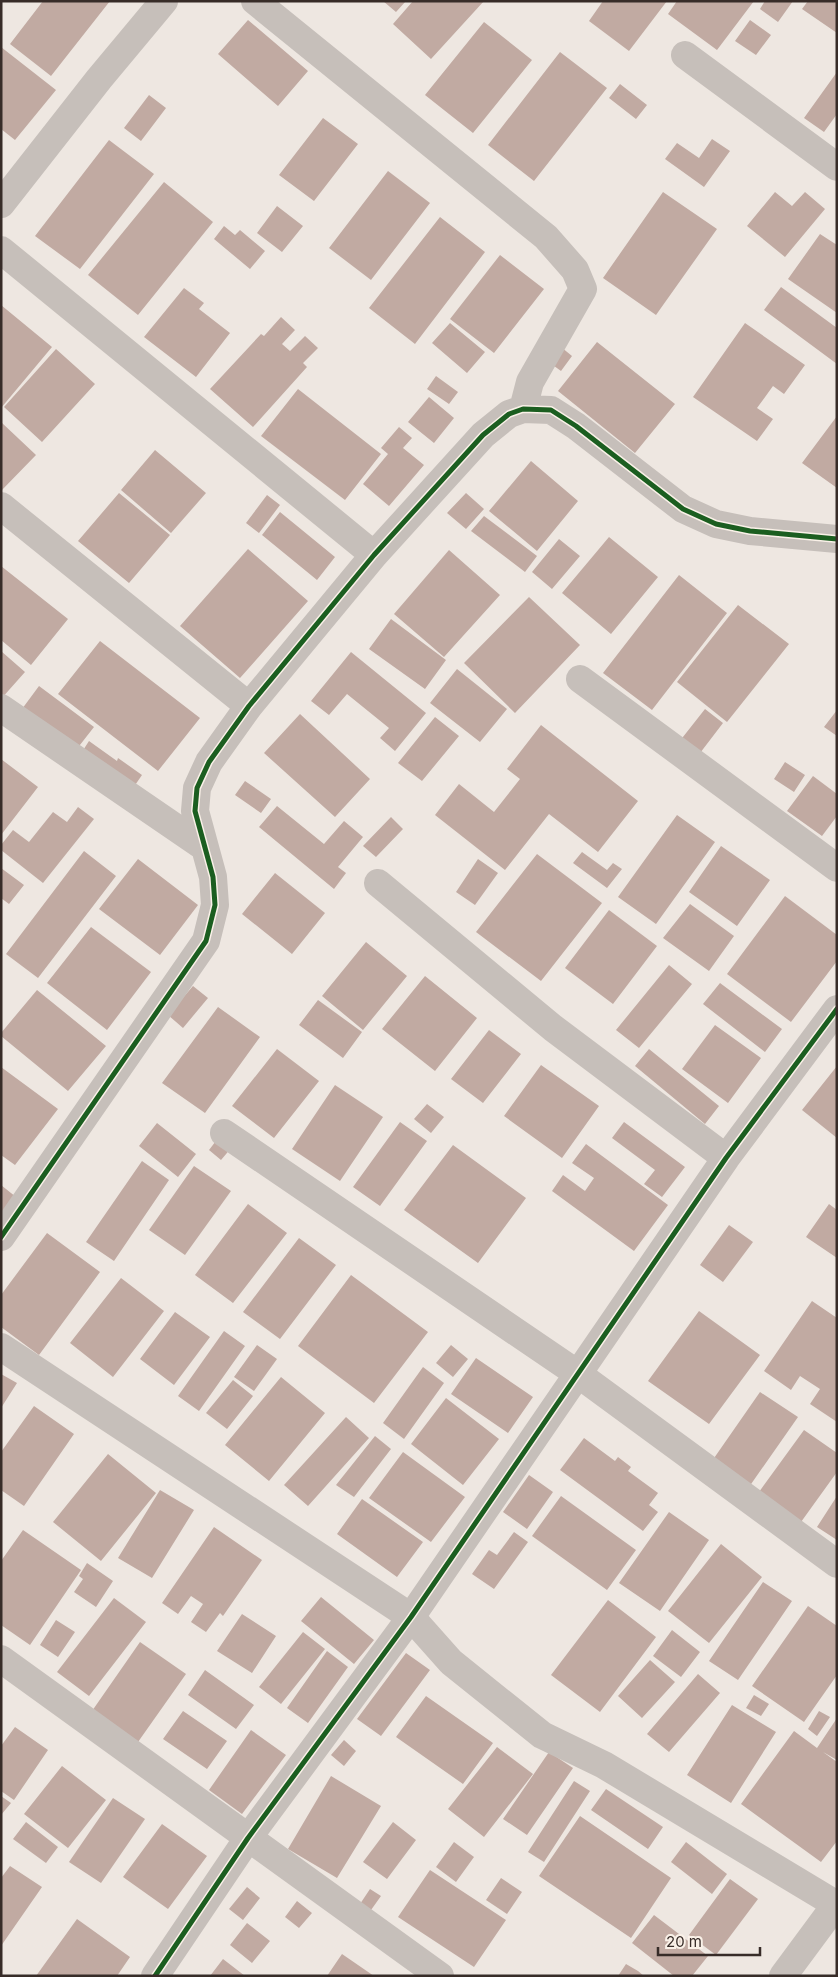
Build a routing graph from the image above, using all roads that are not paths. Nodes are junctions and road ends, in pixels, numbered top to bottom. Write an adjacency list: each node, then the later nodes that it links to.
1 (164, 1): 5 (street)
2 (255, 1): 7 (street)
3 (685, 55): 4 (street)
4 (837, 167)
5 (1, 204)
6 (1, 250): 10 (street)
7 (523, 409): 9 (street); 10 (street)
8 (1, 506): 12 (street)
9 (837, 540)
10 (374, 555): 12 (street)
11 (580, 679): 15 (street)
12 (249, 706): 14 (street)
13 (1, 708): 14 (street)
14 (204, 846): 20 (street)
15 (837, 868)
16 (378, 883): 19 (street)
17 (837, 1009): 19 (street)
18 (224, 1133): 22 (street)
19 (726, 1158): 22 (street)
20 (1, 1237)
21 (1, 1347): 24 (street)
22 (578, 1374): 23 (street); 24 (street)
23 (837, 1564)
24 (411, 1618): 26 (street); 27 (street)
25 (1, 1659): 26 (street)
26 (248, 1838): 28 (street); 29 (street)
27 (836, 1904): 30 (street)
28 (154, 1976)
29 (440, 1976)
30 (783, 1976)

